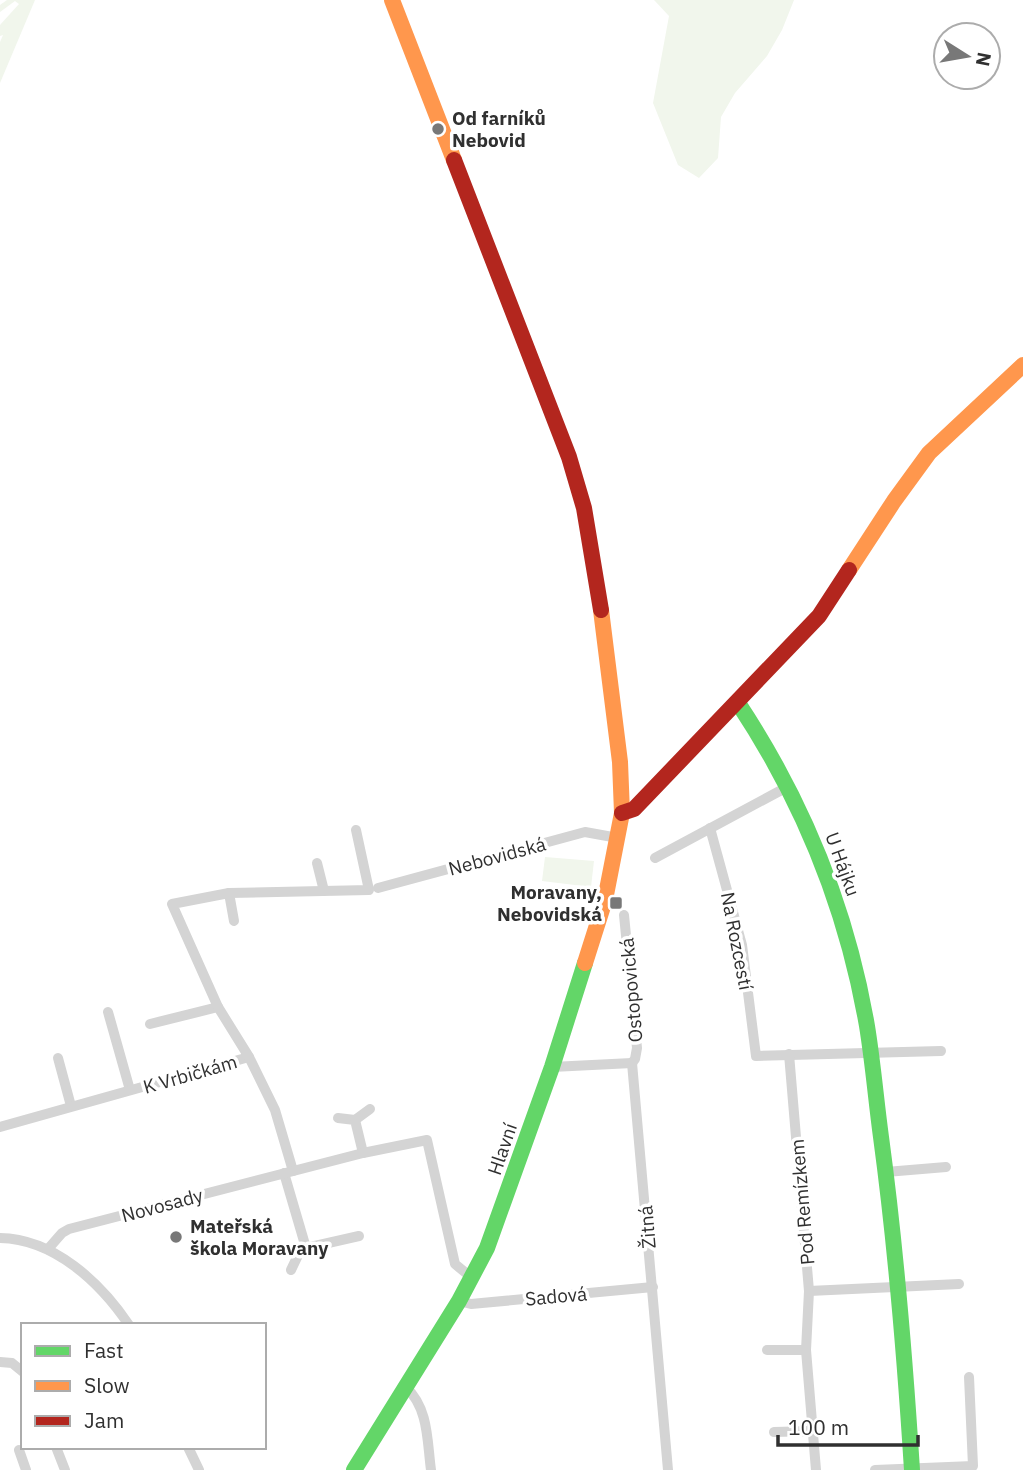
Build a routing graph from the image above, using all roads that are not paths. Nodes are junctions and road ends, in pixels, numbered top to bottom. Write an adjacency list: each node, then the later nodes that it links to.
1 (392, 0): 5 (street, Hlavní)
2 (1023, 365): 3 (street)
3 (738, 703): 4 (street, U Hájku); 5 (street)
4 (789, 786): 6 (street); 21 (street, U Hájku)
5 (622, 813): 8 (street, Hlavní)
6 (710, 828): 9 (street); 20 (street, Na Rozcestí)
7 (356, 830): 12 (street)
8 (618, 838): 11 (street, Nebovidská); 25 (street, Hlavní)
9 (655, 858)
10 (317, 863): 12 (street)
11 (378, 888)
12 (324, 891): 13 (street)
13 (229, 892): 15 (street); 16 (street, K Vrbičkám)
14 (624, 915): 24 (street, Ostopovická)
15 (234, 921)
16 (218, 1007): 18 (street); 22 (street, K Vrbičkám)
17 (108, 1012): 26 (street, K Vrbičkám)
18 (150, 1024)
19 (942, 1051): 21 (street)
20 (789, 1054): 21 (street); 45 (street, Pod Remízkem)
21 (870, 1054): 35 (street, U Hájku)
22 (249, 1057): 26 (street, K Vrbičkám); 34 (street, K Vrbičkám)
23 (58, 1058): 27 (street)
24 (632, 1063): 25 (street); 43 (street, Žitná)
25 (552, 1067): 41 (street, Hlavní)
26 (130, 1090): 27 (street, K Vrbičkám)
27 (71, 1106): 31 (street, K Vrbičkám)
28 (370, 1109): 30 (street)
29 (338, 1118): 30 (street)
30 (355, 1119): 32 (street)
31 (0, 1127)
32 (363, 1153): 34 (street, Novosady); 41 (street, Novosady)
33 (946, 1167): 35 (street)
34 (288, 1172): 38 (street); 39 (street, Novosady)
35 (886, 1172): 44 (street, U Hájku)
36 (359, 1236): 38 (street)
37 (0, 1238): 39 (street)
38 (306, 1248): 40 (street)
39 (48, 1249): 47 (street)
40 (291, 1270)
41 (472, 1278): 46 (street, Hlavní)
42 (959, 1284): 44 (street)
43 (653, 1287): 46 (street, Sadová); 66 (street, Žitná)
44 (899, 1288): 45 (street); 60 (street, U Hájku)
45 (809, 1290): 49 (street, Pod Remízkem)
46 (459, 1301): 53 (street, Hlavní)
47 (128, 1323)
48 (767, 1350): 49 (street)
49 (806, 1350): 54 (street, Pod Remízkem)
50 (0, 1362): 51 (street)
51 (21, 1370)
52 (969, 1377): 59 (street)
53 (406, 1387): 64 (street, Hlavní); 65 (street)
54 (813, 1431): 55 (street); 67 (street, Pod Remízkem)
55 (774, 1432)
56 (57, 1449): 62 (street)
57 (189, 1449): 63 (street)
58 (19, 1450): 61 (street)
59 (973, 1468): 60 (street)
60 (912, 1469): 68 (street)
61 (26, 1470)
62 (65, 1470)
63 (199, 1470)
64 (354, 1470)
65 (431, 1470)
66 (668, 1470)
67 (816, 1470)
68 (875, 1470)

